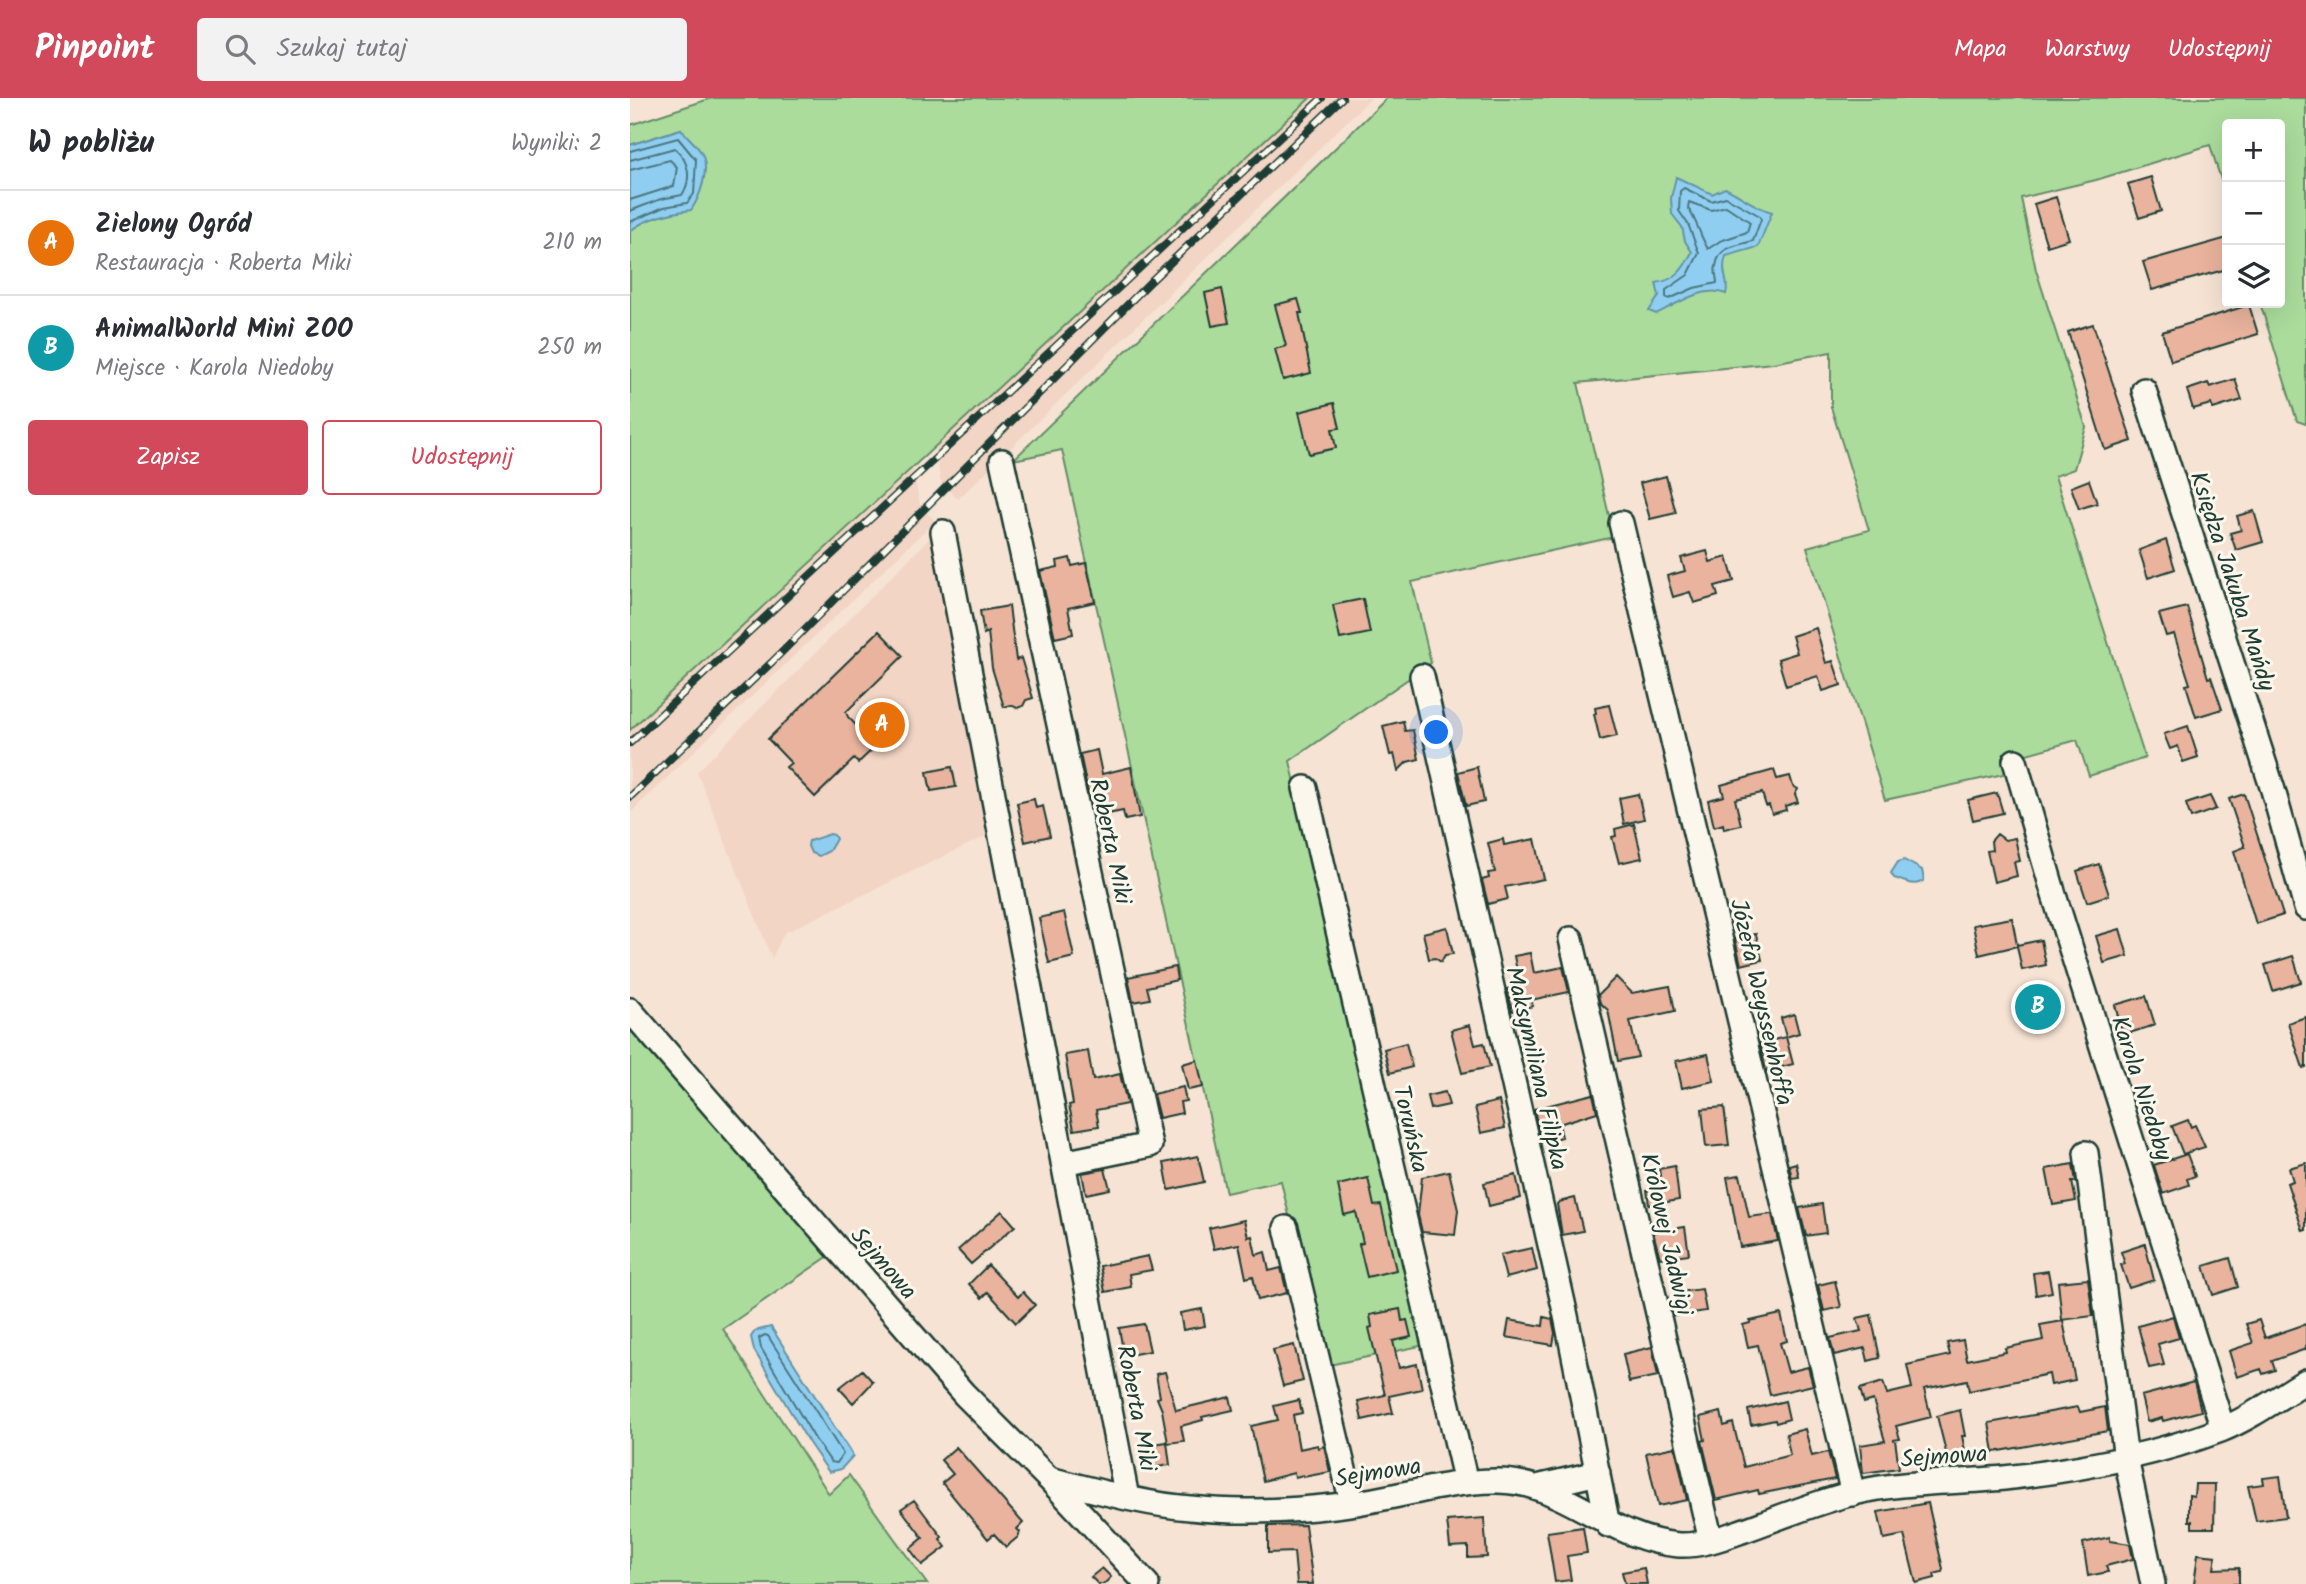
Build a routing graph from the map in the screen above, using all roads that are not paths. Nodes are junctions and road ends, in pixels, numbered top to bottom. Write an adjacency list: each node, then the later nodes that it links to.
1 (2144, 390): 8 (street, Księdza Jakuba Mańdy)
2 (1002, 461): 12 (street, Roberta Miki)
3 (1620, 523): 21 (street, Józefa Weyssenhoffa)
4 (943, 532): 12 (street, Roberta Miki)
5 (1422, 676): 17 (street, Maksymiliana Filipka)
6 (2015, 761): 15 (street, Karola Niedoby)
7 (1305, 788): 19 (street, Toruńska)
8 (2306, 908)
9 (1572, 939): 25 (street, Królowej Jadwigi)
10 (630, 1010): 18 (street, Sejmowa)
11 (2086, 1153): 16 (street)
12 (1063, 1163): 22 (street, Roberta Miki)
13 (1286, 1228): 23 (street)
14 (2306, 1381): 15 (street, Sejmowa)
15 (2223, 1429): 16 (street, Sejmowa)
16 (2126, 1459): 21 (street, Sejmowa); 27 (street)
17 (1598, 1473): 20 (street); 24 (street, Maksymiliana Filipka)
18 (1049, 1479): 22 (street, Sejmowa); 26 (street)
19 (1466, 1483): 20 (street, Sejmowa); 23 (street, Sejmowa)
20 (1537, 1487): 24 (street, Sejmowa)
21 (1853, 1493): 25 (street, Sejmowa)
22 (1127, 1498): 23 (street, Sejmowa)
23 (1352, 1503)
24 (1608, 1525): 25 (street, Sejmowa)
25 (1711, 1542)
26 (1147, 1584)
27 (2153, 1584)

